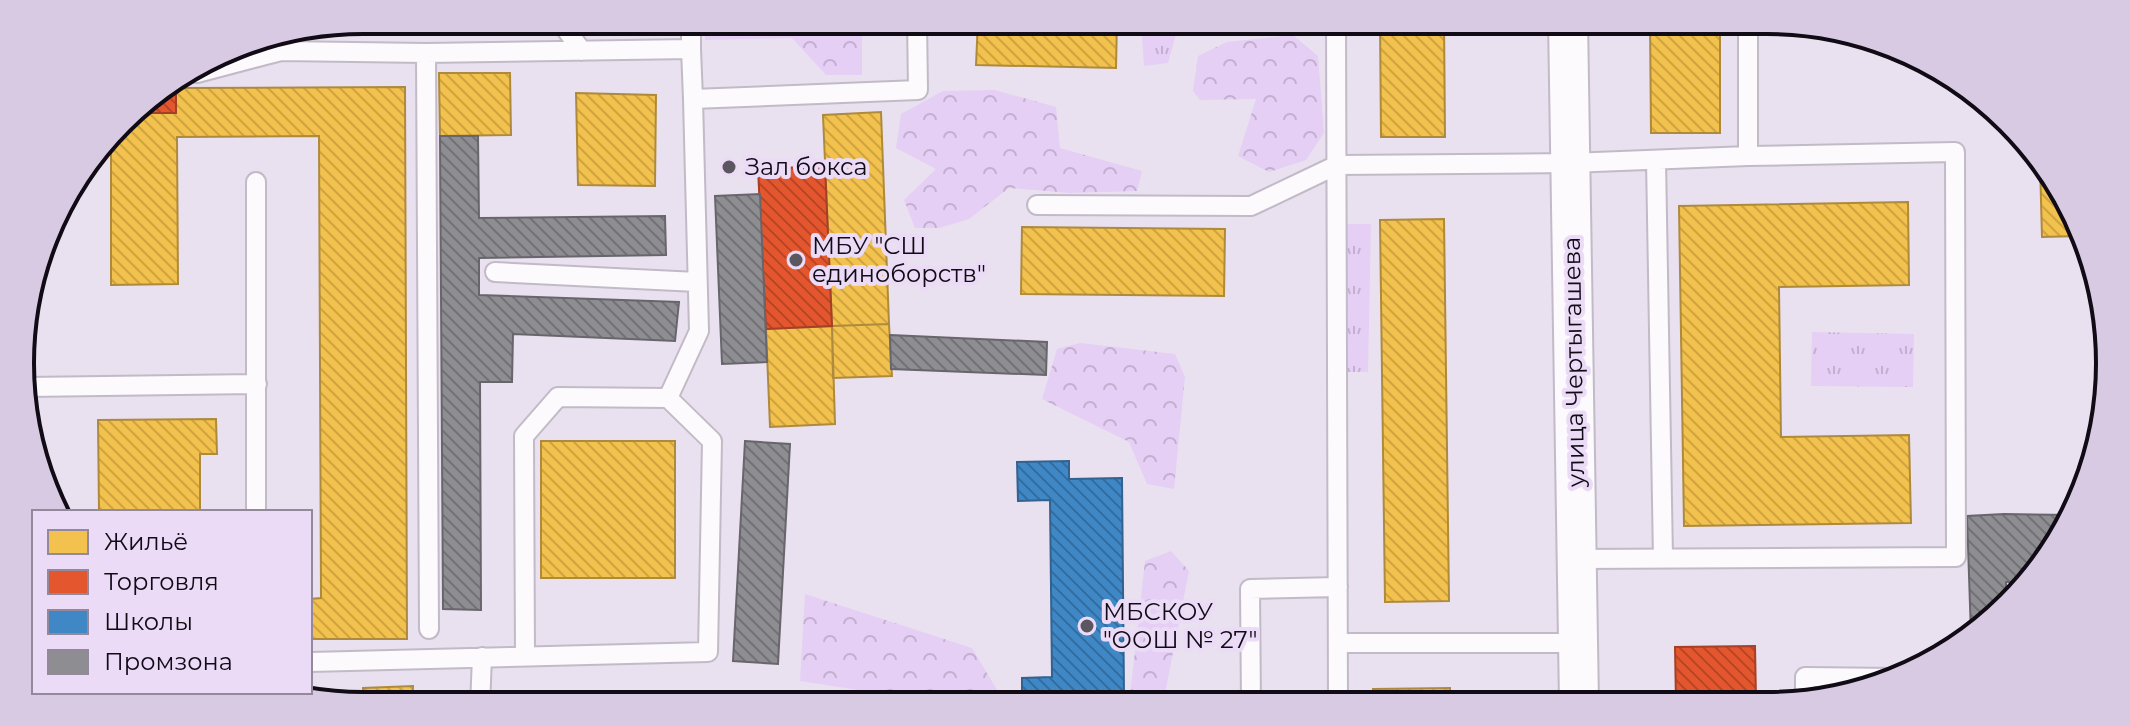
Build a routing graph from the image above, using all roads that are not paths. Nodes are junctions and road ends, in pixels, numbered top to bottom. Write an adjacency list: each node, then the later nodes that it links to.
1 (569, 34): 8 (lane)
2 (691, 34): 7 (lane)
3 (917, 34): 11 (lane)
4 (1336, 34): 15 (lane)
5 (1568, 34): 14 (street, улица Чертыгашева)
6 (1748, 34): 12 (lane)
7 (691, 49): 8 (lane); 11 (lane)
8 (582, 51): 9 (lane)
9 (426, 53): 10 (lane); 27 (lane)
10 (227, 63)
11 (693, 99): 19 (lane)
12 (1748, 156): 13 (lane); 24 (lane)
13 (1656, 160): 14 (lane); 24 (lane)
14 (1570, 163): 15 (lane); 25 (street, улица Чертыгашева)
15 (1337, 165): 17 (lane); 26 (lane)
16 (256, 182): 20 (lane)
17 (1037, 205)
18 (495, 272): 19 (lane)
19 (697, 282): 22 (lane)
20 (257, 384): 21 (lane); 23 (lane)
21 (35, 387)
22 (668, 398): 30 (lane); 30 (lane)
23 (256, 510)
24 (1663, 558): 25 (lane)
25 (1577, 559): 29 (street, улица Чертыгашева)
26 (1338, 587): 28 (lane); 36 (lane)
27 (429, 629)
28 (1339, 643): 29 (lane); 37 (lane)
29 (1578, 643): 38 (street, улица Чертыгашева)
30 (525, 656): 31 (lane)
31 (482, 657): 32 (lane); 35 (lane)
32 (312, 662)
33 (1864, 678): 34 (lane)
34 (1805, 689)
35 (481, 692)
36 (1251, 692)
37 (1338, 692)
38 (1579, 692)

